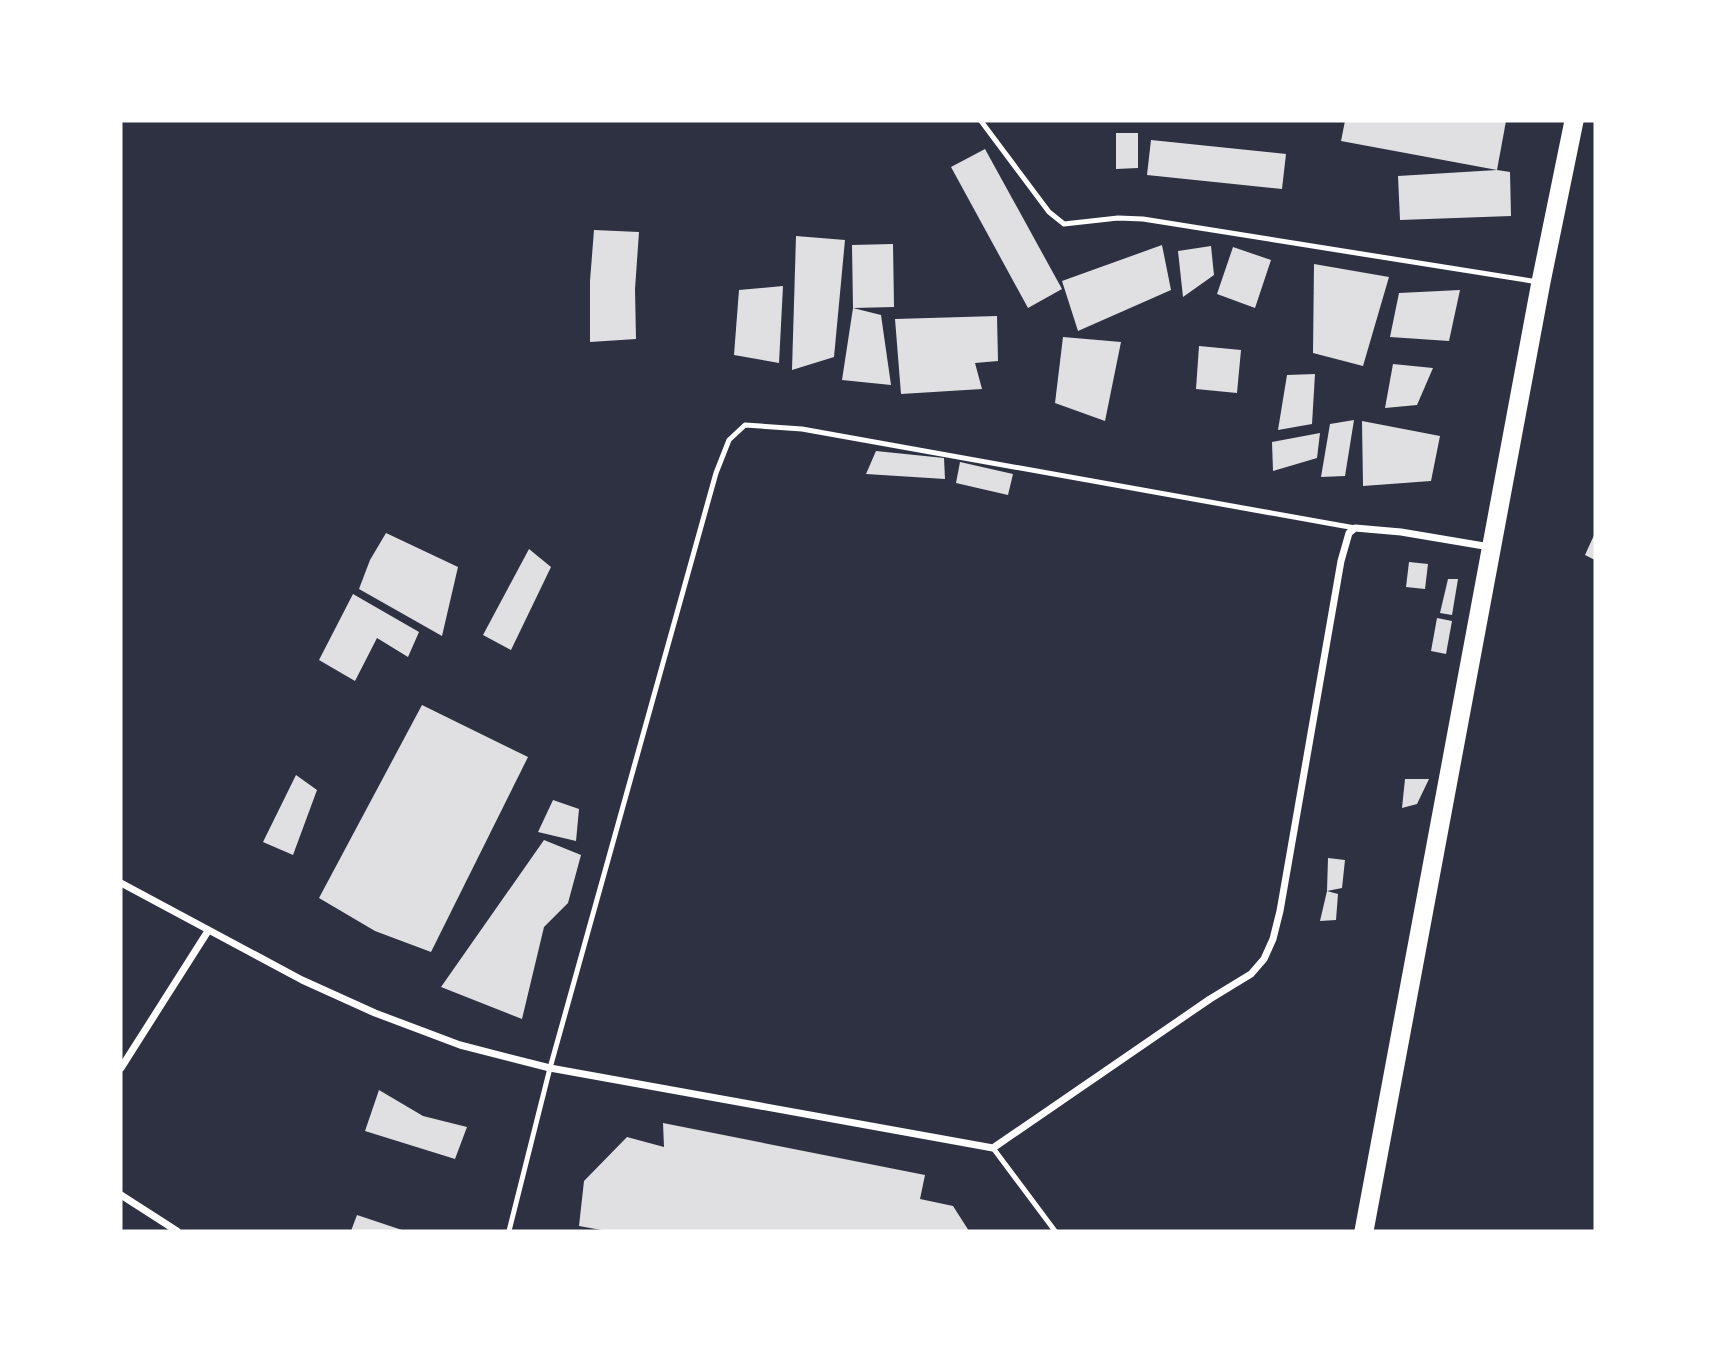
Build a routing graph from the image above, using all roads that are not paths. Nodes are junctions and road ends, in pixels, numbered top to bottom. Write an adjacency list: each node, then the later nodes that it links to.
1 (981, 121): 3 (lane)
2 (1574, 121): 3 (highway)
3 (1541, 282): 5 (highway)
4 (1355, 528): 5 (street); 9 (lane); 10 (street)
5 (1493, 548): 15 (highway)
6 (121, 883): 7 (street)
7 (208, 931): 8 (street); 9 (street)
8 (121, 1069)
9 (550, 1069): 10 (street); 13 (lane)
10 (993, 1148): 14 (lane)
11 (121, 1195): 12 (street)
12 (177, 1231)
13 (509, 1231)
14 (1055, 1231)
15 (1364, 1231)

